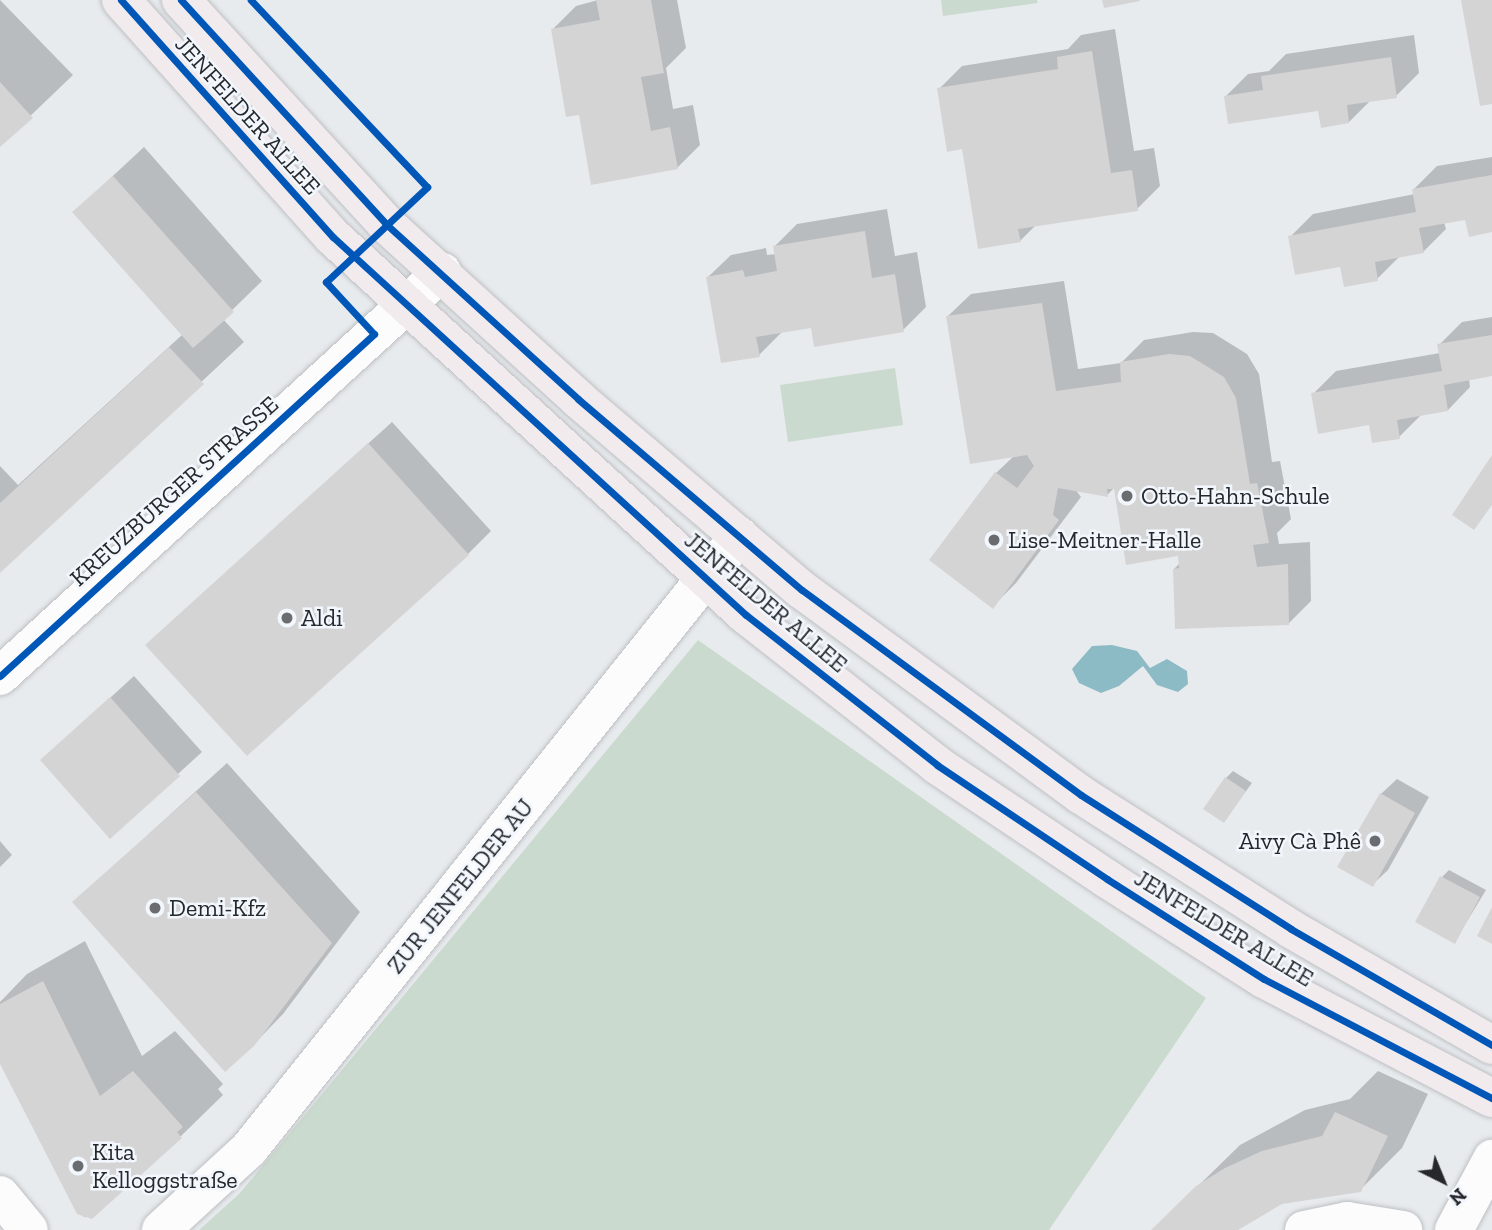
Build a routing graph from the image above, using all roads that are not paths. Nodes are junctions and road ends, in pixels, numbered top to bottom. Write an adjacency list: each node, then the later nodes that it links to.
1 (121, 0): 4 (main road, JENFELDER ALLEE)
2 (181, 0): 3 (main road, JENFELDER ALLEE)
3 (442, 272): 4 (street, KREUZBURGER STRASSE); 5 (main road, JENFELDER ALLEE)
4 (406, 305): 6 (main road, JENFELDER ALLEE); 7 (street, KREUZBURGER STRASSE)
5 (739, 536): 6 (street, ZUR JENFELDER AU); 8 (main road, JENFELDER ALLEE)
6 (704, 579): 9 (main road, JENFELDER ALLEE); 12 (street, ZUR JENFELDER AU)
7 (0, 676)
8 (1492, 1045)
9 (1492, 1098)
10 (1492, 1159): 16 (street)
11 (0, 1195): 13 (street)
12 (153, 1227)
13 (29, 1230)
14 (1304, 1230): 15 (street)
15 (1403, 1230)
16 (1454, 1230)

